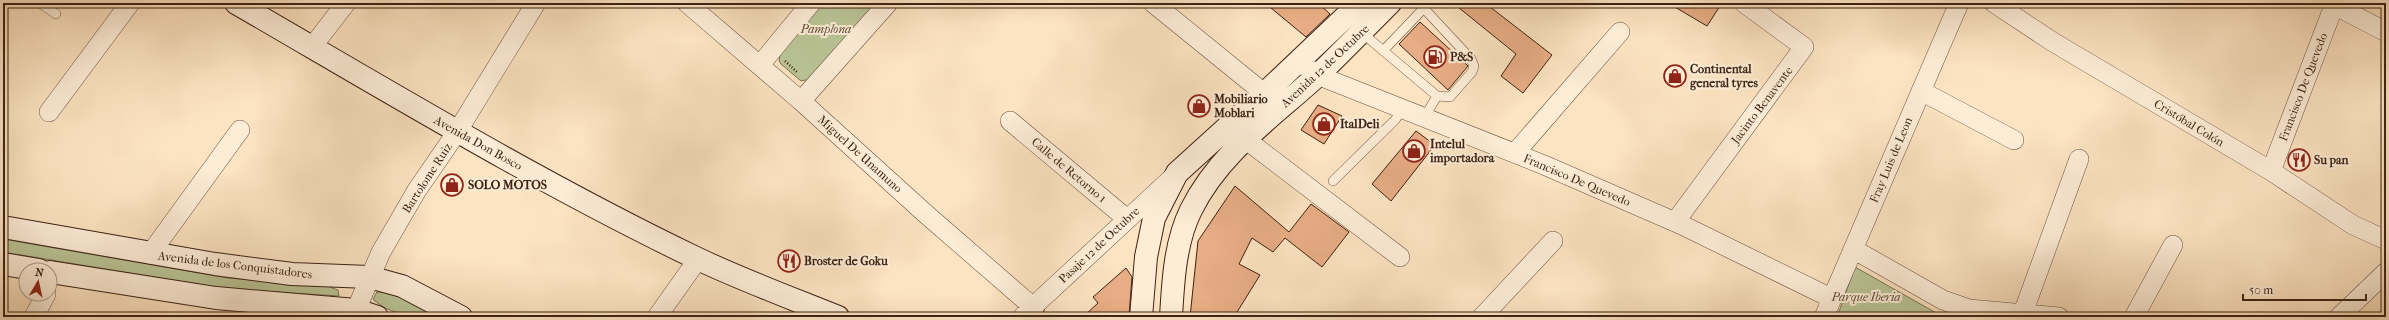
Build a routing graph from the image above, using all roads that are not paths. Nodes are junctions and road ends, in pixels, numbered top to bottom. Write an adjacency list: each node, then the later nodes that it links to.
1 (40, 3): 17 (lane)
2 (130, 3): 31 (street)
3 (236, 3): 21 (main road, Avenida Don Bosco)
4 (346, 3): 21 (street)
5 (536, 3): 35 (street, Bartolome Ruiz)
6 (686, 3): 24 (street, Miguel De Unamuno)
7 (811, 3): 24 (street)
8 (888, 3): 29 (street)
9 (1153, 3): 27 (street)
10 (1360, 3): 23 (main road, Avenida 12 de Octubre)
11 (1390, 3): 18 (main road, Avenida 12 de Octubre)
12 (1744, 3): 44 (street, Jacinto Benavente)
13 (1959, 3): 26 (street, Fray Luis de Leon)
14 (1994, 3): 40 (street, Cristóbal Colón)
15 (2334, 4): 20 (street); 40 (street, Francisco De Quevedo)
16 (1422, 6): 22 (lane); 28 (lane)
17 (56, 14)
18 (1361, 32): 22 (lane); 25 (main road, Avenida 12 de Octubre)
19 (1620, 32): 38 (street)
20 (2386, 32)
21 (312, 47): 35 (main road, Avenida Don Bosco)
22 (1383, 51): 28 (lane)
23 (1299, 61): 25 (street, Francisco De Quevedo); 27 (main road, Avenida 12 de Octubre)
24 (760, 65): 29 (street, Miguel De Unamuno)
25 (1317, 75): 30 (street, Francisco De Quevedo); 36 (main road, Avenida 12 de Octubre)
26 (1921, 91): 37 (street); 49 (street, Fray Luis de Leon)
27 (1265, 94): 41 (main road, Avenida 12 de Octubre)
28 (1437, 96): 32 (lane)
29 (801, 101): 62 (street, Miguel De Unamuno)
30 (1402, 110): 32 (street, Francisco De Quevedo); 42 (lane)
31 (49, 112)
32 (1424, 118): 38 (street, Francisco De Quevedo)
33 (1010, 121): 43 (street, Calle de Retorno 1)
34 (240, 130): 50 (street)
35 (457, 132): 52 (main road, Avenida Don Bosco); 57 (street, Bartolome Ruiz)
36 (1245, 139): 51 (street); 69 (main road, Avenida 12 de Octubre)
37 (2014, 140)
38 (1515, 153): 44 (street, Francisco De Quevedo)
39 (2079, 159): 61 (street)
40 (2271, 171): 46 (street, Cristóbal Colón)
41 (1177, 173): 43 (street, Pasaje 12 de Octubre); 68 (main road, Avenida 12 de Octubre)
42 (1333, 182)
43 (1127, 219): 62 (street, Pasaje 12 de Octubre)
44 (1675, 222): 58 (street, Francisco De Quevedo)
45 (3, 227): 50 (main road, Avenida de los Conquistadores)
46 (2386, 240)
47 (1553, 241): 70 (street)
48 (2173, 245): 73 (street)
49 (1853, 249): 58 (street, Fray Luis de Leon); 61 (street)
50 (150, 254): 57 (main road, Avenida de los Conquistadores)
51 (1400, 257)
52 (698, 259): 66 (street); 67 (main road, Avenida Don Bosco)
53 (3, 264): 54 (main road)
54 (18, 268)
55 (2386, 272): 74 (street)
56 (58, 277): 60 (main road)
57 (369, 277): 60 (street, Bartolome Ruiz); 65 (main road, Avenida de los Conquistadores)
58 (1832, 298): 71 (street, Fray Luis de Leon)
59 (42, 302): 63 (street)
60 (354, 313): 64 (main road)
61 (2023, 313): 72 (street)
62 (1028, 314)
63 (34, 317)
64 (377, 317)
65 (461, 317)
66 (657, 317)
67 (838, 317)
68 (1141, 317)
69 (1171, 317)
70 (1482, 317)
71 (1824, 317)
72 (2059, 317)
73 (2134, 317)
74 (2339, 317)

